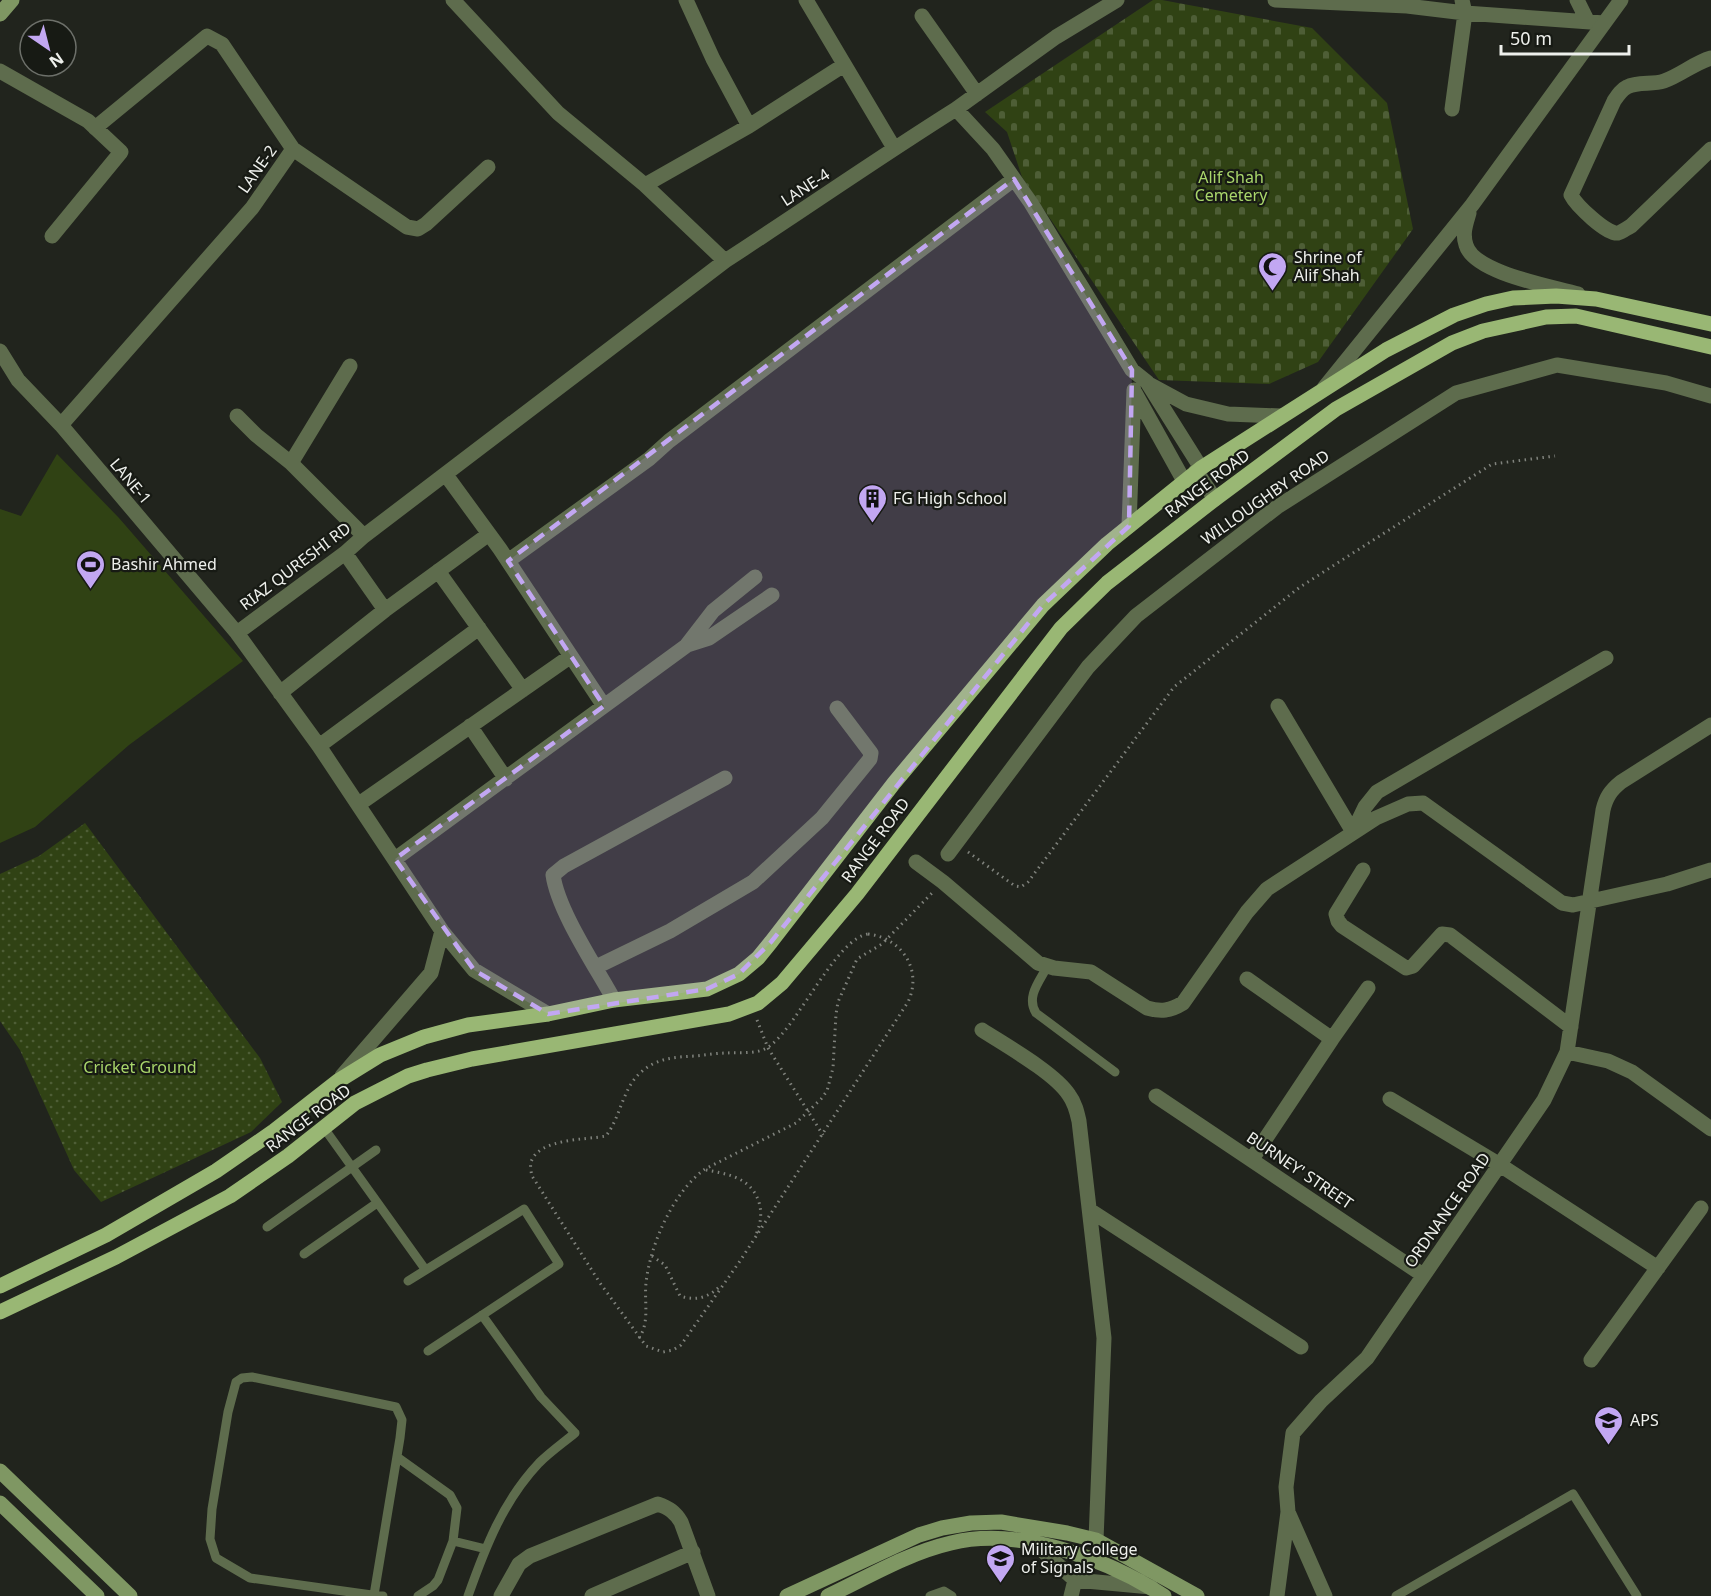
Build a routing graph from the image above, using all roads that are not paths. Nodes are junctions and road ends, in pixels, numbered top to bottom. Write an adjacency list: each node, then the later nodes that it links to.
1 (12, 0): 10 (main road)
2 (453, 0): 27 (street)
3 (686, 0): 20 (street)
4 (806, 0): 15 (street)
5 (1117, 0): 17 (street, LANE-4)
6 (1275, 0): 9 (street)
7 (1577, 0): 12 (street)
8 (1621, 0): 13 (street)
9 (1463, 7): 12 (street); 19 (street)
10 (0, 14)
11 (922, 16): 17 (street)
12 (1588, 22): 13 (street)
13 (1604, 23): 28 (street)
14 (1711, 58): 23 (street)
15 (844, 65): 20 (street); 22 (street)
16 (0, 71): 21 (street)
17 (977, 94): 18 (street, LANE-4)
18 (956, 109): 22 (street, LANE-4); 26 (street)
19 (1452, 109)
20 (749, 126): 27 (street)
21 (95, 128): 24 (street, LANE-2); 29 (street)
22 (894, 148): 30 (street, LANE-4)
23 (1711, 149)
24 (293, 150): 25 (street); 41 (street, LANE-2)
25 (488, 167)
26 (1014, 179): 36 (street); 50 (street)
27 (645, 185): 30 (street)
28 (1472, 205): 31 (street); 37 (street)
29 (52, 236)
30 (725, 261): 44 (street, RIAZ QURESHI RD)
31 (1596, 298): 32 (main road); 37 (main road)
32 (1711, 324)
33 (1711, 347): 45 (main road, RANGE ROAD)
34 (0, 351): 41 (street, LANE-1)
35 (350, 366): 42 (street)
36 (1140, 386): 40 (street); 43 (street); 43 (street); 46 (street)
37 (1323, 388): 40 (main road)
38 (1711, 396): 72 (street, WILLOUGHBY ROAD)
39 (237, 416): 42 (street)
40 (1281, 416): 43 (main road)
41 (61, 425): 56 (street, LANE-1)
42 (291, 463): 48 (street)
43 (1194, 473): 45 (street); 46 (main road)
44 (446, 476): 47 (street); 48 (street, RIAZ QURESHI RD)
45 (1215, 499): 93 (main road, RANGE ROAD)
46 (1129, 526): 83 (main road)
47 (489, 534): 50 (street); 51 (street)
48 (364, 536): 49 (street, RIAZ QURESHI RD)
49 (345, 554): 54 (street); 56 (street, RIAZ QURESHI RD)
50 (508, 561): 58 (street)
51 (438, 571): 54 (street); 55 (street)
52 (754, 577): 57 (street)
53 (772, 595): 57 (street)
54 (385, 610): 61 (street)
55 (478, 628): 60 (street); 67 (street)
56 (237, 633): 61 (street, RIAZ QURESHI RD)
57 (686, 645): 62 (street)
58 (571, 657): 60 (street); 62 (street)
59 (1606, 658): 71 (street)
60 (523, 690): 66 (street)
61 (280, 693): 67 (street, RIAZ QURESHI RD)
62 (604, 706): 69 (street)
63 (1278, 706): 71 (street)
64 (837, 708): 79 (street)
65 (1711, 724): 77 (street, ORDNANCE ROAD)
66 (470, 726): 69 (street); 70 (street)
67 (320, 746): 70 (street, RIAZ QURESHI RD)
68 (725, 778): 79 (street)
69 (506, 779): 73 (street)
70 (359, 804): 73 (street, RIAZ QURESHI RD)
71 (1353, 832): 77 (street); 80 (street)
72 (953, 849)
73 (395, 859): 78 (street, RIAZ QURESHI RD)
74 (916, 862): 80 (street)
75 (1363, 870): 85 (street)
76 (1711, 870): 77 (street)
77 (1590, 900): 85 (street, ORDNANCE ROAD)
78 (442, 931): 84 (street, RIAZ QURESHI RD); 90 (street)
79 (596, 967): 83 (street)
80 (1047, 967): 89 (lane)
81 (1247, 979): 87 (street)
82 (1368, 988): 87 (street)
83 (614, 1000): 84 (main road)
84 (548, 1014): 90 (main road)
85 (1571, 1027): 88 (street, ORDNANCE ROAD)
86 (982, 1030): 101 (street)
87 (1332, 1039): 96 (street)
88 (1567, 1052): 94 (street); 97 (street, ORDNANCE ROAD)
89 (1115, 1072)
90 (338, 1081): 108 (main road)
91 (1156, 1096): 96 (street, BURNEY' STREET)
92 (1390, 1099): 97 (street)
93 (324, 1128): 98 (lane); 109 (main road, RANGE ROAD)
94 (1711, 1129)
95 (376, 1150): 98 (lane)
96 (1252, 1159): 106 (street, BURNEY' STREET)
97 (1500, 1165): 104 (street); 106 (street, ORDNANCE ROAD)
98 (352, 1167): 99 (lane); 102 (lane)
99 (377, 1203): 103 (lane); 105 (lane)
100 (1701, 1208): 104 (street)
101 (1091, 1211): 111 (street); 118 (street)
102 (267, 1227)
103 (304, 1254)
104 (1659, 1268): 113 (street)
105 (425, 1269): 107 (lane); 110 (lane)
106 (1423, 1275): 117 (street, ORDNANCE ROAD)
107 (408, 1281)
108 (0, 1286)
109 (0, 1312)
110 (482, 1315): 112 (lane); 121 (lane)
111 (1300, 1347)
112 (428, 1351)
113 (1591, 1360)
114 (397, 1457): 119 (lane); 126 (lane); 126 (lane)
115 (0, 1471): 128 (main road)
116 (0, 1503): 127 (main road)
117 (1287, 1512): 141 (street, ORDNANCE ROAD); 142 (street, ORDNANCE ROAD)
118 (1096, 1540): 134 (main road); 140 (main road)
119 (453, 1541): 121 (lane); 129 (lane)
120 (1034, 1543): 123 (street); 124 (main road); 135 (main road)
121 (486, 1549): 130 (lane)
122 (693, 1552): 125 (street); 131 (street); 133 (street)
123 (1075, 1580): 124 (street); 138 (street)
124 (1151, 1587): 139 (main road)
125 (614, 1592): 132 (street)
126 (379, 1595)
127 (97, 1596)
128 (130, 1596)
129 (418, 1596)
130 (468, 1596)
131 (501, 1596)
132 (592, 1596)
133 (708, 1596)
134 (787, 1596)
135 (828, 1596)
136 (930, 1596): 137 (lane)
137 (952, 1596)
138 (1071, 1596)
139 (1164, 1596)
140 (1197, 1596)
141 (1277, 1596)
142 (1326, 1596)
143 (1396, 1596): 144 (lane)
144 (1636, 1596)

